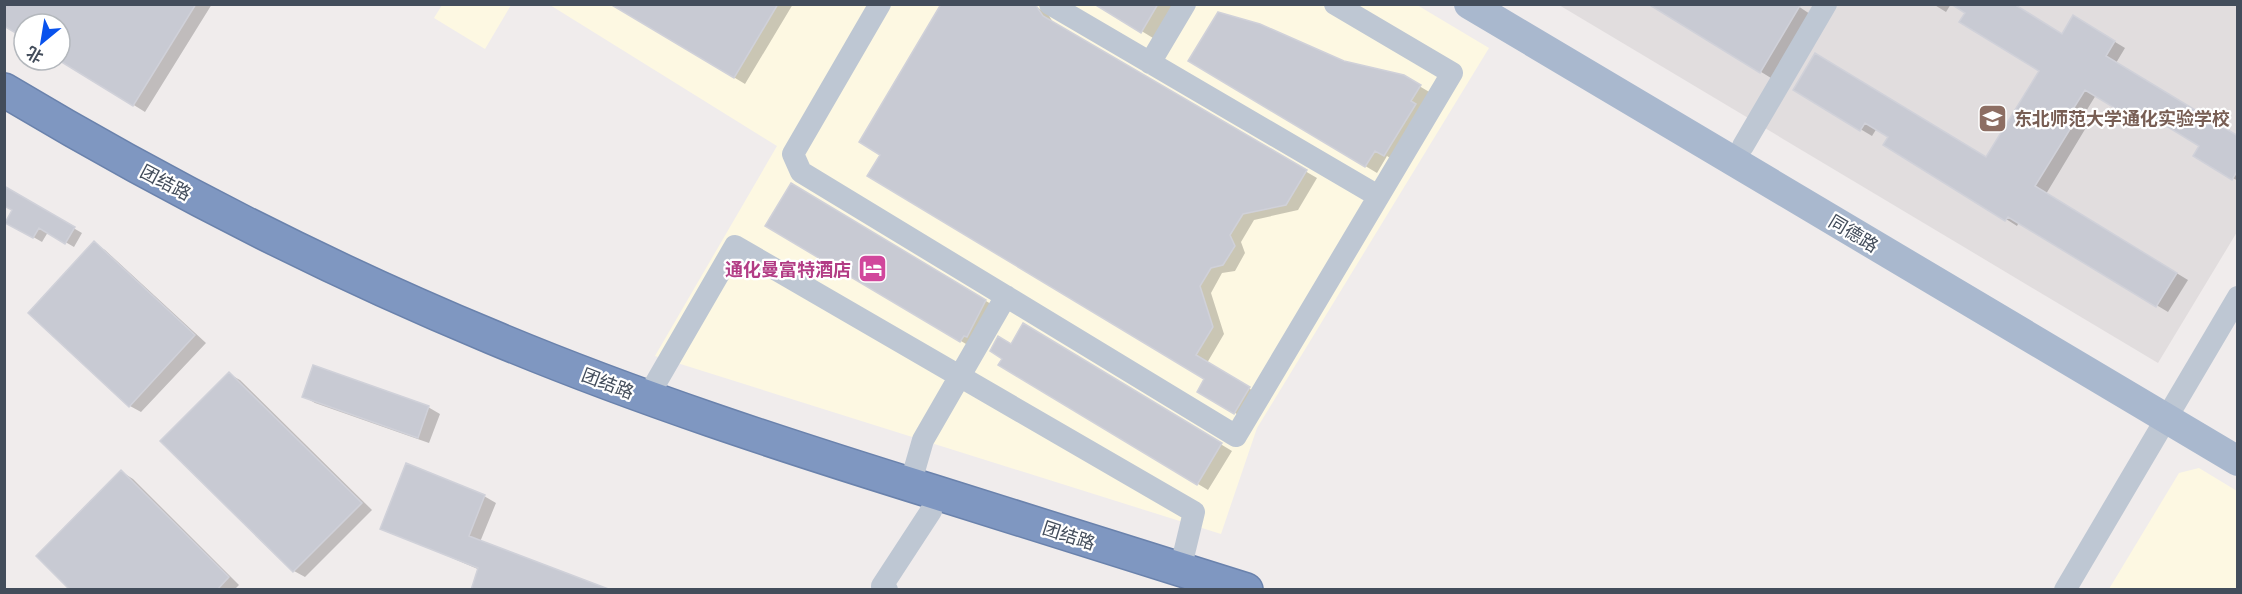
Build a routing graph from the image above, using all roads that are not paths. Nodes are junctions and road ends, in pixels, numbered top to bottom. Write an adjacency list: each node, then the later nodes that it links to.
1 (880, 4): 13 (street)
2 (1050, 4): 8 (street)
3 (1185, 4): 8 (street)
4 (1335, 4): 12 (street)
5 (1470, 4): 18 (main road, 同德路)
6 (1504, 4): 11 (main road, 同德路)
7 (1826, 4): 11 (street)
8 (1150, 63): 12 (street)
9 (4, 90): 17 (highway, 团结路)
10 (4, 112): 22 (highway, 团结路)
11 (1743, 146): 18 (main road, 同德路)
12 (1378, 196): 13 (street)
13 (1006, 296): 16 (street)
14 (2238, 297): 18 (street)
15 (2238, 328): 18 (street)
16 (960, 376): 17 (street); 21 (street); 23 (street)
17 (647, 398): 21 (highway, 团结路)
18 (2177, 415): 19 (main road, 同德路); 20 (main road, 同德路); 26 (street); 27 (street)
19 (2238, 440)
20 (2238, 460)
21 (910, 485): 23 (highway, 团结路)
22 (931, 511): 23 (highway, 团结路); 24 (street)
23 (1180, 580): 25 (highway, 团结路)
24 (887, 590)
25 (1246, 590)
26 (2065, 590)
27 (2083, 590)

